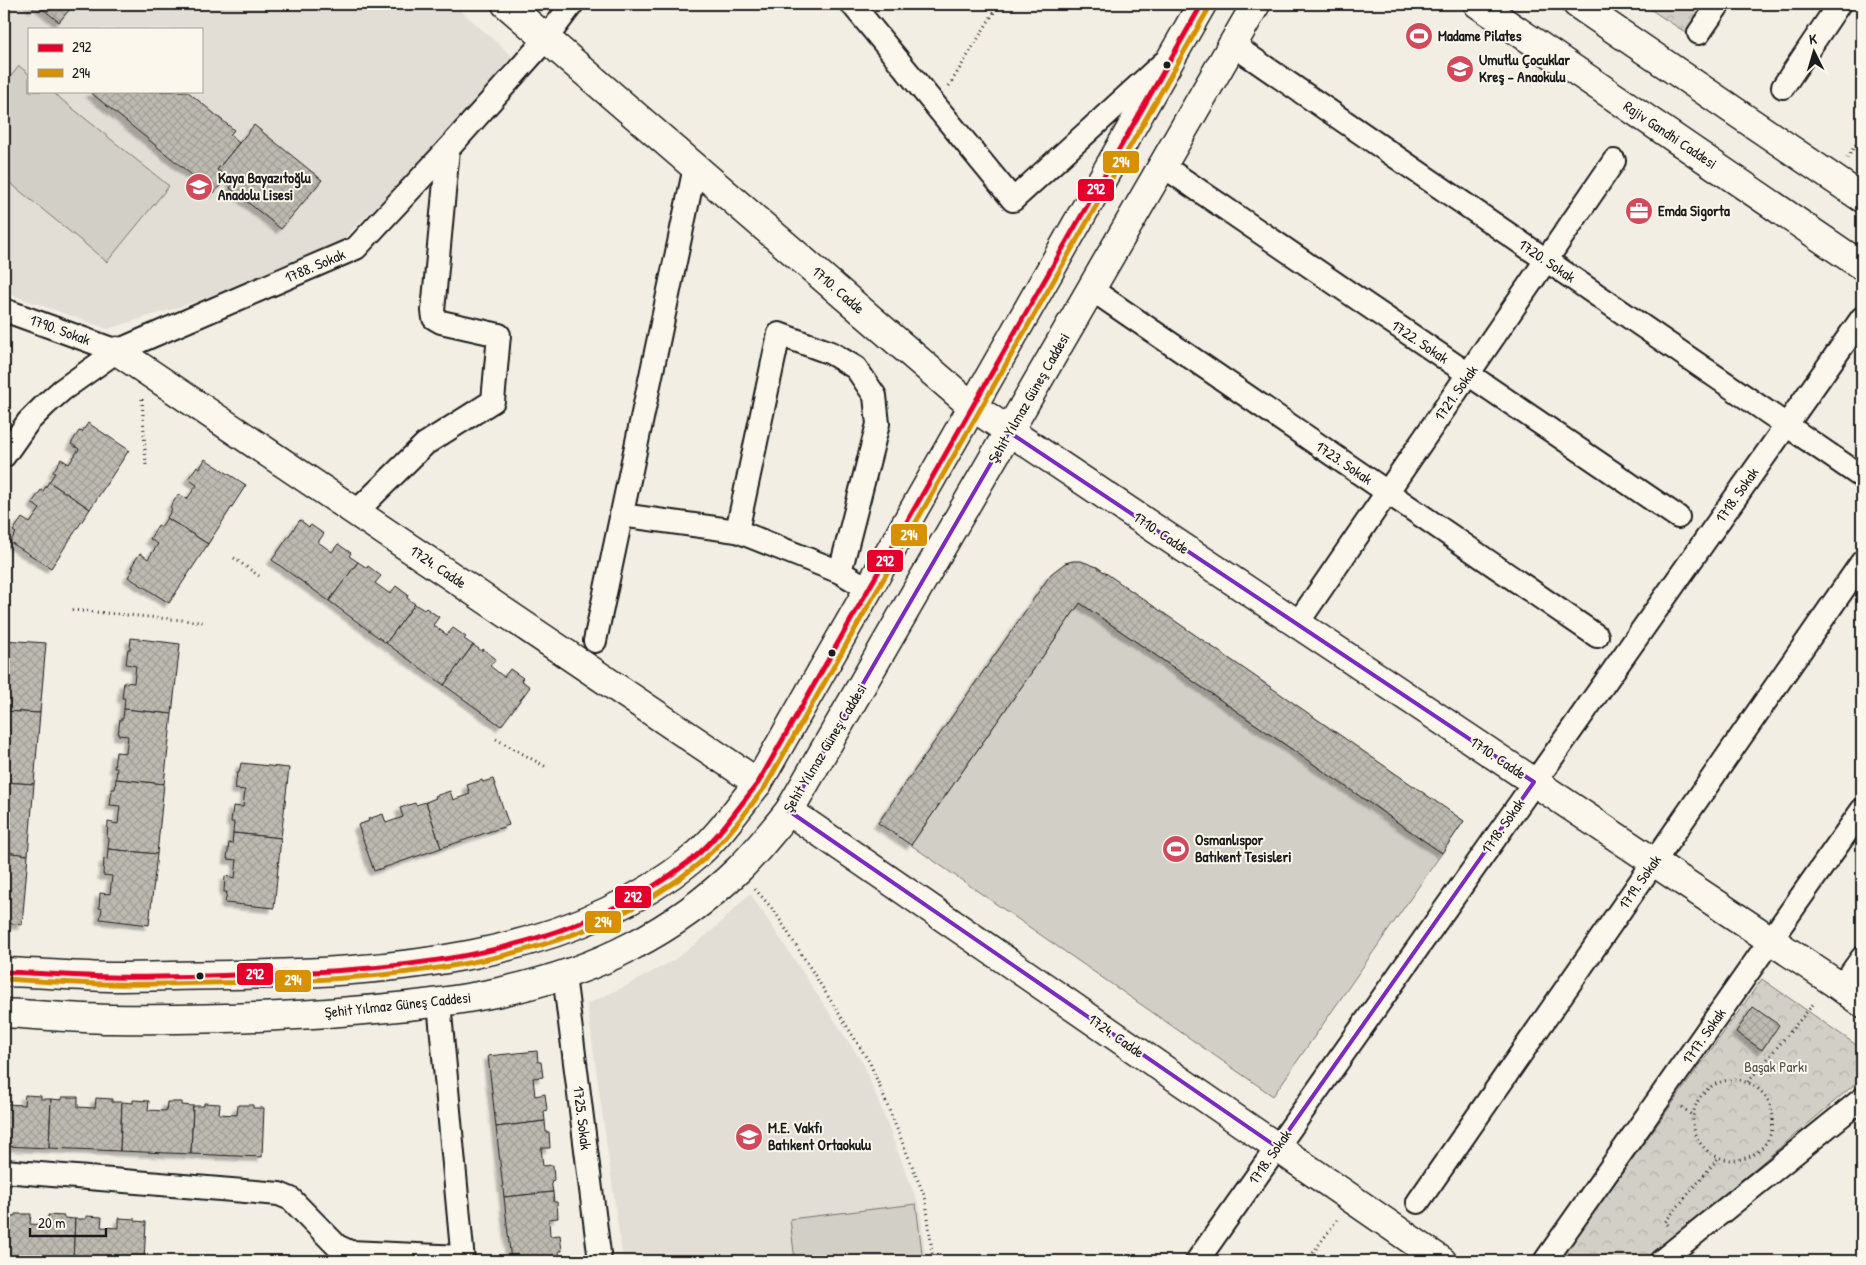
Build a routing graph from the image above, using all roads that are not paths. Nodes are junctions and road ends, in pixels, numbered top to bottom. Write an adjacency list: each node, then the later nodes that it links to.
1 (506, 4): 11 (main road, 1710. Cadde)
2 (572, 4): 11 (street, 1788. Sokak)
3 (852, 4): 13 (street)
4 (1202, 4): 13 (main road)
5 (1256, 4): 12 (main road, Şehit Yılmaz Güneş Caddesi)
6 (1478, 4): 21 (main road, Rajiv Gandhi Caddesi)
7 (1576, 4): 19 (main road)
8 (1719, 4): 10 (street)
9 (1839, 4): 14 (street)
10 (1700, 33)
11 (546, 38): 15 (street, 1788. Sokak); 18 (main road, 1710. Cadde)
12 (1232, 45): 17 (main road, Şehit Yılmaz Güneş Caddesi); 20 (street, 1720. Sokak)
13 (1174, 53): 27 (main road)
14 (1783, 87)
15 (448, 149): 25 (street, 1788. Sokak); 33 (street)
16 (1614, 161): 20 (street, 1721. Sokak)
17 (1163, 166): 22 (main road, Şehit Yılmaz Güneş Caddesi); 26 (street, 1722. Sokak)
18 (695, 167): 27 (main road, 1710. Cadde); 34 (street)
19 (1862, 198)
20 (1547, 260): 26 (street, 1721. Sokak); 28 (street, 1720. Sokak)
21 (1862, 266)
22 (1091, 289): 29 (main road, Şehit Yılmaz Güneş Caddesi); 32 (street, 1723. Sokak)
23 (4, 310): 25 (street, 1790. Sokak)
24 (1862, 318): 28 (street, 1718. Sokak)
25 (117, 350): 30 (street, 1788. Sokak); 33 (main road, 1724. Cadde)
26 (1468, 374): 32 (street, 1721. Sokak); 35 (street, 1722. Sokak)
27 (973, 407): 29 (main road, 1710. Cadde); 39 (main road)
28 (1787, 425): 31 (street, 1720. Sokak); 43 (street, 1718. Sokak)
29 (1009, 432): 40 (main road, 1710. Cadde); 46 (main road, Şehit Yılmaz Güneş Caddesi)
30 (4, 456)
31 (1862, 476)
32 (1387, 492): 40 (street, 1721. Sokak); 41 (street, 1723. Sokak)
33 (356, 512): 44 (main road, 1724. Cadde)
34 (621, 515): 36 (street); 42 (street)
35 (1678, 517)
36 (737, 531): 38 (street); 38 (street)
37 (1862, 562): 47 (street, 1719. Sokak)
38 (840, 572): 39 (street)
39 (869, 589): 44 (main road)
40 (1297, 624): 43 (main road, 1710. Cadde)
41 (1597, 636)
42 (595, 641)
43 (1534, 782): 47 (main road, 1710. Cadde); 56 (street, 1718. Sokak)
44 (758, 783): 50 (main road)
45 (1862, 810): 48 (street, 1717. Sokak)
46 (789, 811): 51 (main road, Şehit Yılmaz Güneş Caddesi); 56 (main road, 1724. Cadde)
47 (1654, 862): 48 (main road, 1710. Cadde); 58 (street, 1719. Sokak)
48 (1771, 940): 52 (main road, 1710. Cadde); 63 (street, 1717. Sokak)
49 (1862, 958): 52 (street)
50 (4, 972)
51 (564, 975): 53 (main road, Şehit Yılmaz Güneş Caddesi); 60 (street, 1725. Sokak)
52 (1845, 990)
53 (439, 1003): 54 (main road, Şehit Yılmaz Güneş Caddesi); 59 (street)
54 (4, 1013)
55 (1862, 1099): 64 (street)
56 (1276, 1147): 61 (street, 1718. Sokak); 62 (main road, 1724. Cadde)
57 (4, 1171): 59 (street)
58 (1418, 1202)
59 (462, 1259)
60 (600, 1261)
61 (1197, 1261)
62 (1442, 1261)
63 (1545, 1261)
64 (1661, 1261)

